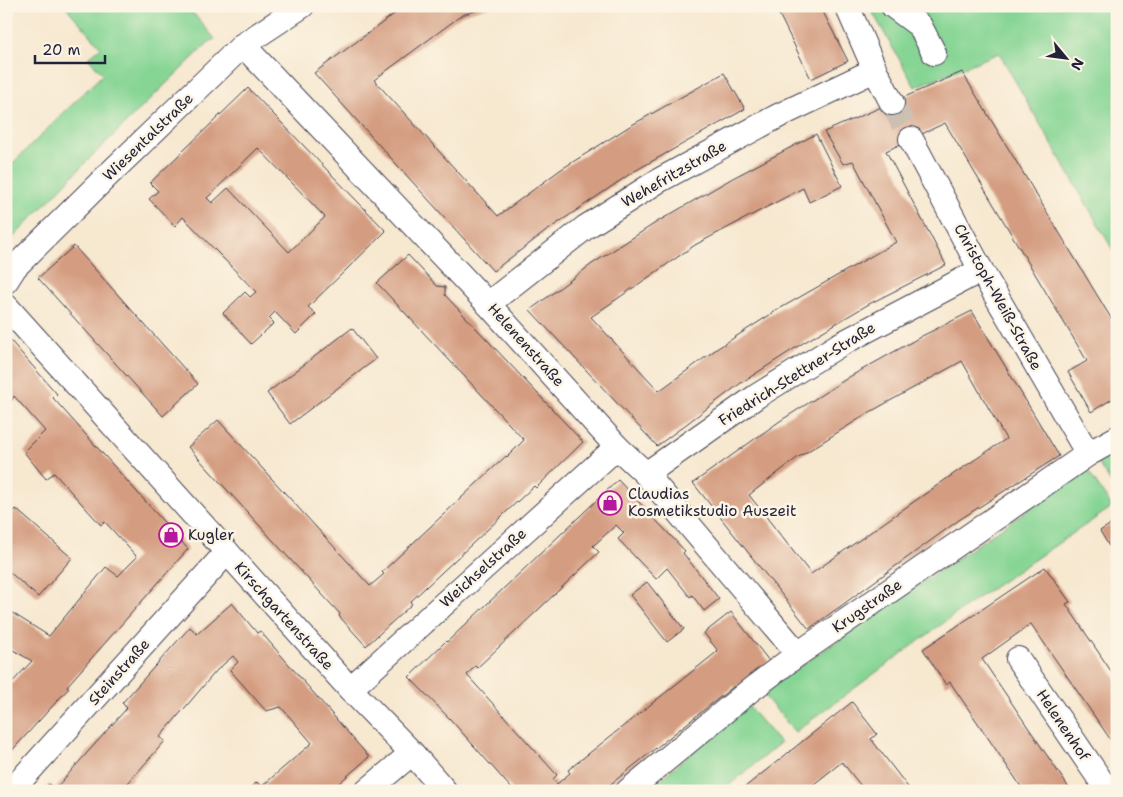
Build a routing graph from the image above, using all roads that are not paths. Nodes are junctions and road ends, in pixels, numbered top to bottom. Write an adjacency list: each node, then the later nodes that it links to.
1 (302, 6): 4 (street, Wiesentalstraße)
2 (847, 6): 6 (street)
3 (893, 6): 5 (street)
4 (244, 45): 10 (street, Wiesentalstraße); 11 (street, Helenenstraße)
5 (934, 53)
6 (875, 70): 7 (street); 11 (street, Wehefritzstraße)
7 (892, 102)
8 (911, 139): 9 (street, Christoph-Weiß-Straße)
9 (981, 270): 15 (street, Christoph-Weiß-Straße); 16 (street, Friedrich-Stettner-Straße)
10 (6, 281)
11 (488, 304): 14 (street, Helenenstraße)
12 (6, 306): 17 (street, Kirschgartenstraße)
13 (1117, 438): 15 (street, Krugstraße)
14 (617, 447): 16 (street, Helenenstraße); 20 (street, Weichselstraße)
15 (1088, 454): 18 (street, Krugstraße)
16 (646, 474): 18 (street, Helenenstraße)
17 (227, 552): 20 (street, Kirschgartenstraße); 22 (street, Steinstraße)
18 (798, 654): 25 (street, Krugstraße)
19 (1018, 659): 26 (street, Helenenhof)
20 (350, 689): 21 (street, Kirschgartenstraße)
21 (412, 753): 23 (street); 24 (street, Kirschgartenstraße)
22 (11, 791)
23 (367, 791)
24 (445, 791)
25 (628, 791)
26 (1108, 791)

